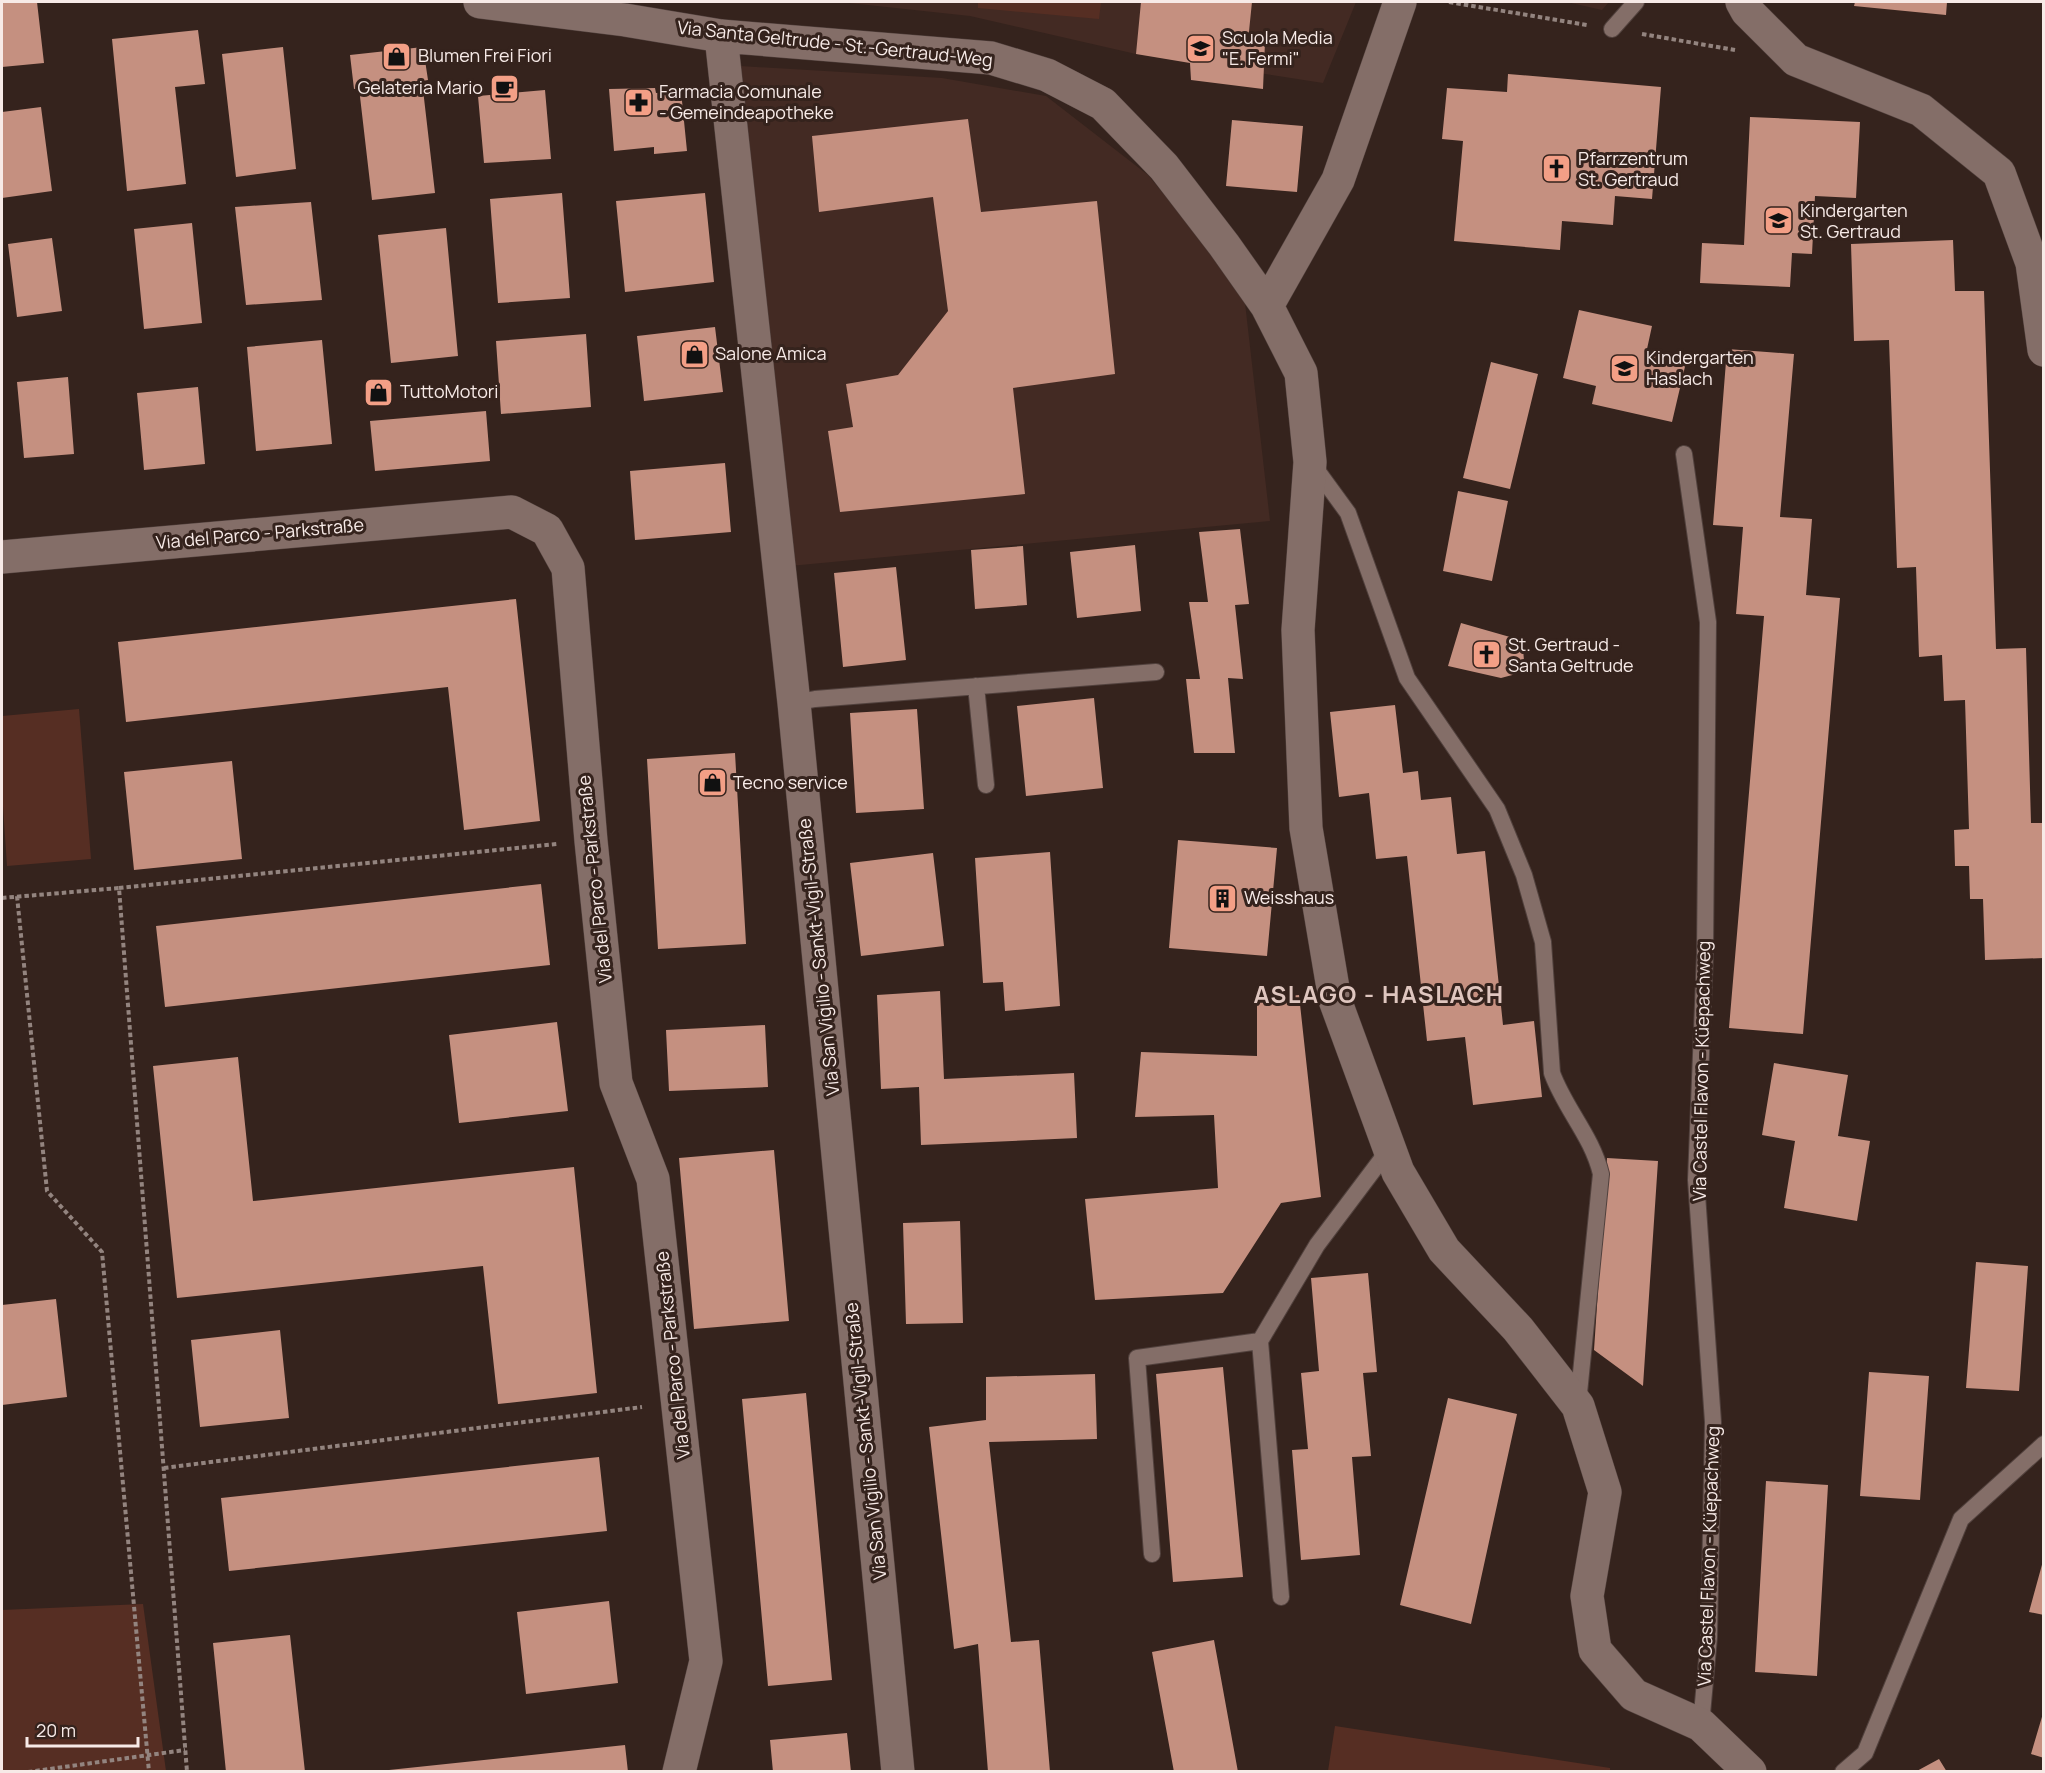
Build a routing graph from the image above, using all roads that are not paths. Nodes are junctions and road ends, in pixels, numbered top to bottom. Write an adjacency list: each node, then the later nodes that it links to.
1 (480, 2): 6 (street, Via Santa Geltrude - St.-Gertraud-Weg)
2 (1400, 2): 7 (street)
3 (1636, 2): 5 (lane)
4 (1742, 2): 8 (street)
5 (1612, 29)
6 (721, 36): 7 (street, Via Santa Geltrude - St.-Gertraud-Weg); 14 (street, Via San Vigilio - Sankt-Vigil-Straße)
7 (1267, 306): 10 (street)
8 (2043, 351)
9 (1684, 454): 22 (lane, Via Castel Flavon - Küepachweg)
10 (1310, 462): 16 (street); 18 (lane)
11 (2, 557): 23 (street, Via del Parco - Parkstraße)
12 (1156, 672): 13 (lane)
13 (976, 686): 14 (lane); 15 (lane)
14 (794, 703): 24 (street, Via San Vigilio - Sankt-Vigil-Straße)
15 (986, 785)
16 (1390, 1148): 17 (lane); 18 (street)
17 (1260, 1341): 20 (lane); 21 (lane)
18 (1578, 1406): 22 (street)
19 (2043, 1444): 26 (lane)
20 (1152, 1554)
21 (1281, 1597)
22 (1701, 1725): 25 (street)
23 (679, 1772)
24 (898, 1772)
25 (1750, 1772)
26 (1843, 1772)

